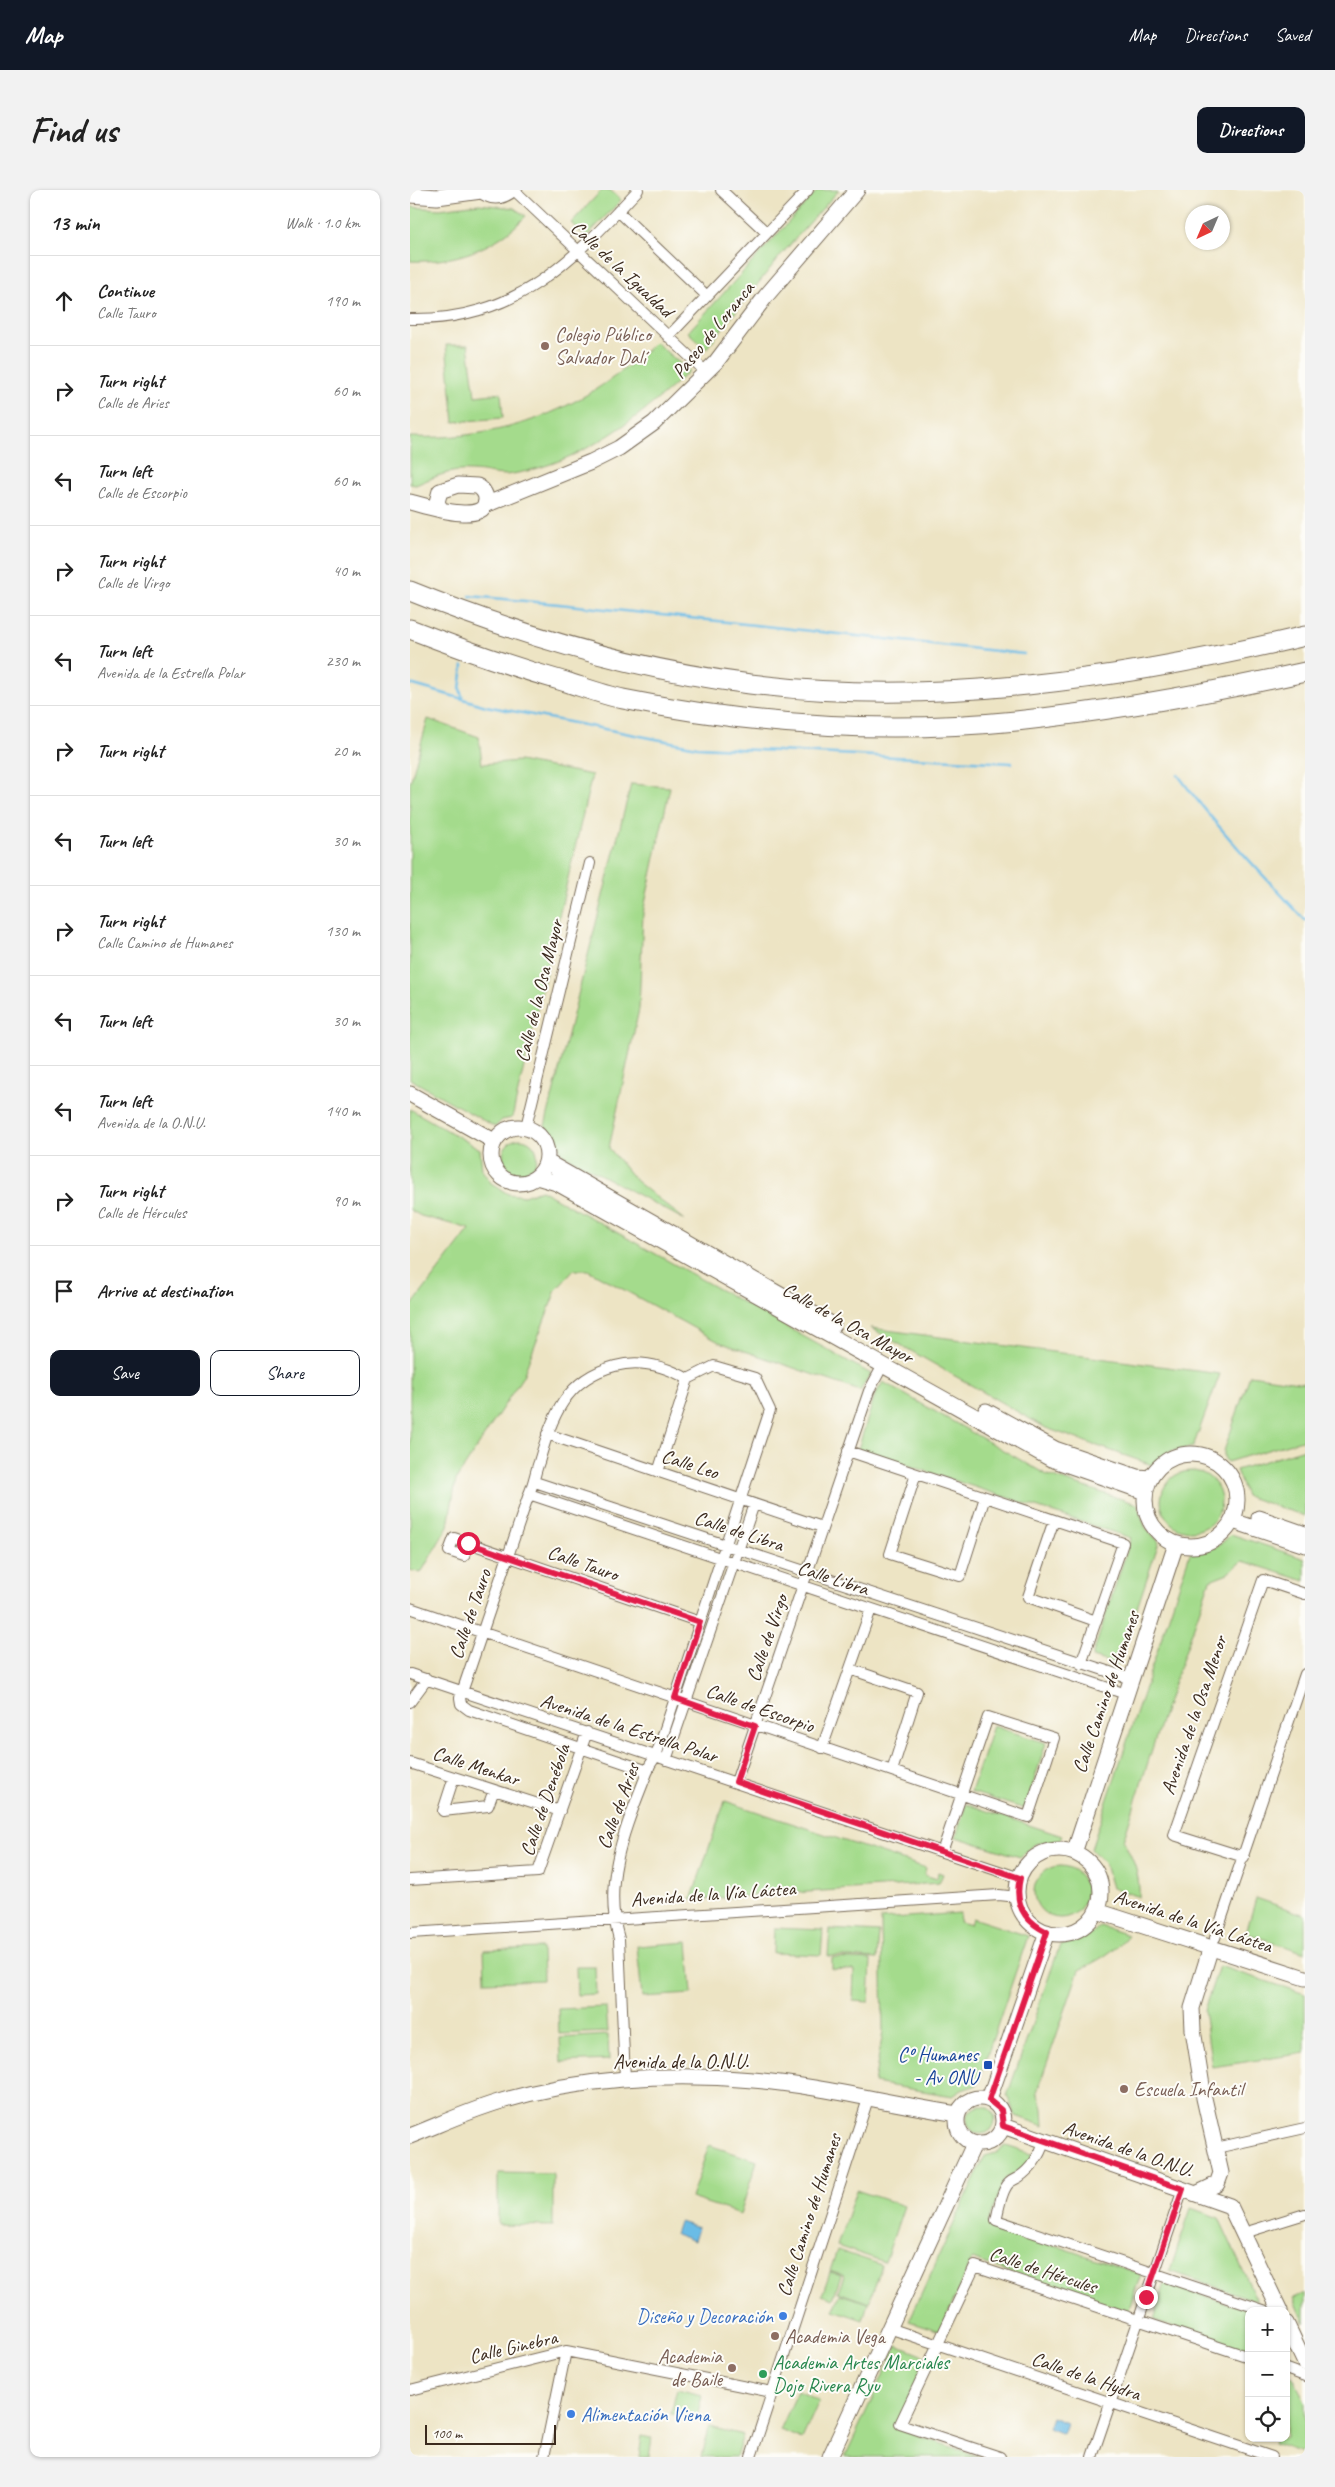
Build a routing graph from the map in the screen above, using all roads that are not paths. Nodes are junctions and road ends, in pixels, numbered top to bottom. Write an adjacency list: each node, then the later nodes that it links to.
1 (481, 190): 2 (street); 7 (street)
2 (512, 190): 10 (street, Calle de la Igualdad)
3 (638, 190): 8 (street)
4 (721, 190): 9 (street)
5 (808, 190): 9 (street)
6 (857, 190): 14 (street, Paseo de Loranca)
7 (410, 195)
8 (618, 211): 10 (street); 11 (street)
9 (767, 233): 11 (street)
10 (580, 252): 12 (street); 13 (street, Calle de la Igualdad)
11 (708, 296): 13 (street)
12 (410, 319)
13 (668, 337): 14 (street, Calle de la Igualdad)
14 (707, 373): 16 (street, Paseo de Loranca)
15 (481, 488): 16 (street, Paseo de Loranca); 17 (street, Paseo de Loranca); 19 (street)
16 (521, 489): 19 (street, Paseo de Loranca)
17 (440, 492): 18 (street); 20 (street)
18 (410, 500): 20 (street)
19 (485, 504): 20 (street, Paseo de Loranca)
20 (441, 510)
21 (410, 591): 23 (highway)
22 (410, 629): 24 (highway)
23 (1305, 636)
24 (1305, 672)
25 (590, 864): 27 (street, Calle de la Osa Mayor)
26 (410, 1094): 28 (street)
27 (526, 1128): 28 (street); 29 (street)
28 (494, 1141): 30 (street)
29 (547, 1162): 30 (street); 37 (street, Calle de la Osa Mayor)
30 (538, 1177): 31 (street, Calle de la Osa Mayor)
31 (883, 1365): 34 (street, Calle de Virgo); 39 (street, Calle de la Osa Mayor)
32 (688, 1379): 33 (street); 35 (street); 42 (street, Calle de Aries)
33 (548, 1434): 35 (street, Calle Leo); 38 (street, Calle de Tauro)
34 (848, 1451): 36 (street); 46 (street, Calle de Virgo)
35 (658, 1472): 42 (street, Calle Leo)
36 (916, 1474): 41 (street); 41 (street)
37 (1150, 1478): 39 (street); 44 (street)
38 (535, 1482): 40 (street, Calle de Tauro); 51 (street, Calle de Libra)
39 (1145, 1492): 49 (street)
40 (529, 1494): 53 (street, Calle de Tauro); 54 (street, Calle Libra)
41 (985, 1497): 45 (street)
42 (741, 1499): 43 (street, Calle Leo); 51 (street, Calle de Aries)
43 (754, 1504): 46 (street, Calle Leo); 52 (street, Calle de Aries)
44 (1235, 1515): 47 (street); 49 (street); 50 (street)
45 (1054, 1520): 63 (street); 63 (street)
46 (822, 1527): 56 (street, Calle de Virgo)
47 (1305, 1534)
48 (454, 1538): 53 (street, Calle Tauro)
49 (1176, 1544): 71 (street, Calle Camino de Humanes)
50 (1305, 1545)
51 (726, 1546): 52 (street, Calle de Libra); 54 (street, Calle de Aries)
52 (738, 1549): 55 (street, Calle de Aries); 56 (street, Calle de Libra)
53 (508, 1556): 64 (street, Calle Tauro); 65 (street, Calle de Tauro)
54 (722, 1559): 55 (street, Calle Libra); 64 (street, Calle de Aries)
55 (733, 1562): 57 (street, Calle Libra); 74 (street, Calle de Aries)
56 (807, 1572): 57 (street, Calle de Virgo); 66 (street, Calle de Libra)
57 (803, 1587): 60 (street, Calle Libra); 76 (street, Calle de Virgo)
58 (1305, 1594): 91 (street, Avenida de la Osa Menor)
59 (410, 1608): 62 (street, Calle de Escorpio)
60 (871, 1609): 67 (street); 73 (street, Calle Libra)
61 (410, 1614): 62 (street, Calle de Escorpio)
62 (432, 1616): 65 (street, Calle de Escorpio)
63 (1096, 1621): 66 (street)
64 (700, 1622): 74 (street, Calle de Aries)
65 (482, 1633): 72 (street, Calle de Tauro); 74 (street, Calle de Escorpio)
66 (1082, 1664): 71 (street, Calle de Libra)
67 (850, 1669): 79 (street); 83 (street)
68 (410, 1674): 70 (street, Avenida de la Estrella Polar)
69 (1305, 1674): 91 (street)
70 (426, 1679): 72 (street, Avenida de la Estrella Polar); 75 (street)
71 (1131, 1679): 73 (street, Calle Camino de Humanes)
72 (462, 1691): 77 (street, Avenida de la Estrella Polar); 78 (street)
73 (1126, 1694): 90 (street, Calle Camino de Humanes)
74 (680, 1700): 76 (street, Calle de Escorpio); 80 (street, Calle de Aries)
75 (410, 1702)
76 (755, 1726): 79 (street, Calle de Escorpio); 85 (street, Calle de Virgo)
77 (587, 1732): 78 (street, Calle de Denébola); 80 (street, Avenida de la Estrella Polar)
78 (582, 1748): 82 (street); 88 (street, Calle de Denébola)
79 (822, 1748): 83 (street, Calle de Escorpio)
80 (661, 1758): 82 (street, Calle de Aries); 85 (street, Avenida de la Estrella Polar)
81 (410, 1763): 84 (street, Calle Menkar)
82 (648, 1771): 96 (street, Calle de Aries)
83 (892, 1771): 87 (street, Calle de Escorpio)
84 (454, 1777): 86 (street, Calle Menkar); 86 (street)
85 (736, 1782): 89 (street, Avenida de la Estrella Polar)
86 (494, 1790): 88 (street, Calle Menkar)
87 (962, 1795): 87 (street, Calle de Escorpio); 89 (street, Calle de Escorpio)
88 (560, 1811): 93 (street, Calle de Denébola)
89 (942, 1852): 92 (street, Avenida de la Estrella Polar)
90 (1074, 1853): 92 (street); 95 (street)
91 (1244, 1857): 99 (street)
92 (1020, 1878): 94 (street)
93 (410, 1880)
94 (1018, 1896): 96 (street, Avenida de la Vía Láctea); 97 (street)
95 (1098, 1905): 97 (street); 99 (street, Avenida de la Vía Láctea)
96 (614, 1920): 98 (street, Avenida de la Vía Láctea); 102 (street, Calle de Aries)
97 (1047, 1932): 104 (street)
98 (410, 1933)
99 (1214, 1943): 100 (street, Avenida de la Vía Láctea); 101 (street, Avenida de la Vía Láctea); 111 (street)
100 (1305, 1968)
101 (1305, 1978)
102 (625, 2079): 103 (street, Avenida de la O.N.U.); 108 (street, Avenida de la O.N.U.)
103 (868, 2099): 105 (street, Avenida de la O.N.U.); 128 (street, Calle Camino de Humanes)
104 (989, 2100): 105 (street); 106 (street)
105 (958, 2114): 110 (street)
106 (1003, 2126): 109 (street, Avenida de la O.N.U.); 110 (street)
107 (1305, 2128): 111 (street)
108 (410, 2136)
109 (1044, 2142): 112 (street, Avenida de la O.N.U.); 115 (street)
110 (974, 2144): 119 (street)
111 (1216, 2148): 112 (street)
112 (1190, 2191): 114 (street, Avenida de la O.N.U.); 115 (street)
113 (1305, 2214): 114 (street)
114 (1244, 2233): 117 (street)
115 (1154, 2273): 116 (street); 118 (street)
116 (1254, 2307)
117 (1278, 2307)
118 (1138, 2320): 121 (street, Calle de Hércules); 123 (street, Calle de Hércules); 129 (street)
119 (888, 2328): 121 (street, Calle de la Hydra); 132 (street)
120 (1290, 2332): 124 (street)
121 (938, 2345): 129 (street, Calle de la Hydra); 133 (street, Calle de Hércules)
122 (566, 2351): 127 (street, Calle Ginebra); 128 (street, Calle Ginebra); 130 (street)
123 (1245, 2356)
124 (1305, 2364)
125 (1290, 2370): 126 (street)
126 (1305, 2376)
127 (410, 2390)
128 (772, 2392): 131 (street, Calle Camino de Humanes)
129 (1110, 2403): 134 (street); 135 (street, Calle de la Hydra)
130 (544, 2457)
131 (751, 2457)
132 (830, 2457)
133 (1000, 2457)
134 (1092, 2457)
135 (1272, 2457)

